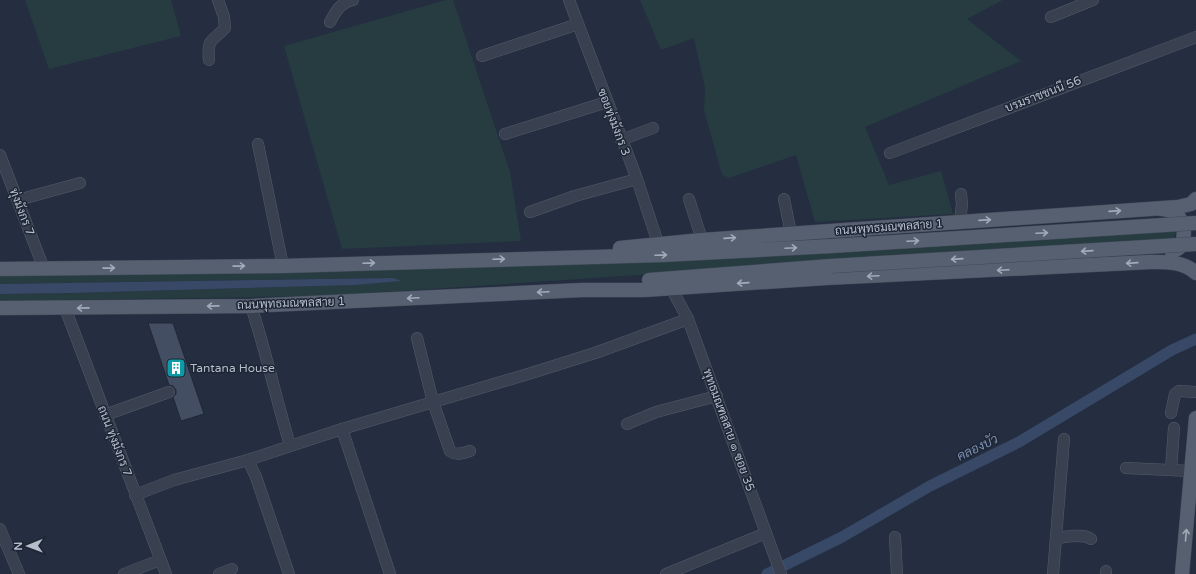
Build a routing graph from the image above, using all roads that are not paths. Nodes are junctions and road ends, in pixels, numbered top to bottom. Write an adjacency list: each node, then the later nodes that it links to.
1 (218, 0): 10 (street)
2 (353, 0): 6 (street)
3 (569, 0): 7 (street, ซอยทุ่งมังกร 3)
4 (1093, 0): 5 (street)
5 (1051, 16)
6 (330, 22)
7 (578, 24): 9 (street); 11 (street, ซอยทุ่งมังกร 3)
8 (1196, 37): 16 (street, บรมราชชนนี 56)
9 (482, 56)
10 (209, 60)
11 (607, 102): 13 (street); 14 (street, ซอยทุ่งมังกร 3)
12 (653, 128): 14 (street)
13 (505, 134)
14 (621, 140): 18 (street, ซอยทุ่งมังกร 3)
15 (258, 144): 35 (street)
16 (890, 153)
17 (0, 155): 24 (street, ทุ่งมังกร 7)
18 (636, 179): 26 (street); 31 (street, ซอยทุ่งมังกร 3)
19 (80, 183): 24 (street)
20 (961, 194): 27 (street)
21 (689, 199): 30 (street)
22 (784, 199): 29 (street)
23 (1196, 199): 25 (main road, ถนนพุทธมณฑลสาย 1)
24 (18, 200): 36 (street, ทุ่งมังกร 7)
25 (1149, 209): 27 (main road, ถนนพุทธมณฑลสาย 1, one-way to 25); 34 (main road)
26 (530, 212)
27 (960, 222): 29 (main road, ถนนพุทธมณฑลสาย 1)
28 (1196, 224): 33 (main road, ถนนพุทธมณฑลสาย 1, one-way to 28, bridge)
29 (791, 233): 30 (main road, ถนนพุทธมณฑลสาย 1, one-way to 29)
30 (702, 240): 31 (main road, ถนนพุทธมณฑลสาย 1)
31 (658, 243): 33 (main road, ถนนพุทธมณฑลสาย 1)
32 (1196, 244): 40 (main road, ถนนพุทธมณฑลสาย 1, one-way to 40, bridge)
33 (580, 256): 35 (main road, ถนนพุทธมณฑลสาย 1, one-way to 33)
34 (1150, 262): 38 (main road, ถนนพุทธมณฑลสาย 1); 39 (main road, ถนนพุทธมณฑลสาย 1, one-way to 39)
35 (283, 266): 36 (main road, ถนนพุทธมณฑลสาย 1, one-way to 35)
36 (44, 268): 37 (main road, ถนนพุทธมณฑลสาย 1)
37 (0, 269)
38 (1196, 274)
39 (671, 288): 40 (main road, ถนนพุทธมณฑลสาย 1); 44 (street, พุทธมณฑลสาย ๑ ซอย 35)
40 (582, 290): 41 (main road, ถนนพุทธมณฑลสาย 1, one-way to 41)
41 (251, 306): 43 (main road, ถนนพุทธมณฑลสาย 1, one-way to 43); 57 (street)
42 (0, 308): 43 (main road, ถนนพุทธมณฑลสาย 1)
43 (64, 308): 51 (street, ถนน ทุ่งมังกร 7)
44 (688, 319): 48 (street, พุทธมณฑลสาย ๑ ซอย 35); 49 (street)
45 (417, 338): 49 (street)
46 (169, 392): 51 (street)
47 (1196, 392): 50 (street)
48 (716, 396): 53 (street); 65 (street, พุทธมณฑลสาย ๑ ซอย 35)
49 (434, 402): 55 (street); 58 (street)
50 (1171, 413)
51 (104, 415): 63 (street, ถนน ทุ่งมังกร 7)
52 (1196, 418): 62 (main road)
53 (627, 424)
54 (1174, 428): 61 (street)
55 (342, 429): 57 (street); 76 (street)
56 (1064, 439): 67 (street)
57 (290, 445): 59 (street)
58 (470, 451)
59 (248, 460): 63 (street); 75 (street)
60 (1126, 468): 61 (street)
61 (1171, 470): 62 (street)
62 (1191, 471): 81 (main road, one-way to 62)
63 (135, 495): 69 (street, ถนน ทุ่งมังกร 7)
64 (0, 529): 71 (street)
65 (766, 533): 77 (street); 78 (street, พุทธมณฑลสาย ๑ ซอย 35)
66 (895, 537): 79 (street)
67 (1056, 538): 68 (street); 80 (street)
68 (1091, 539)
69 (160, 560): 72 (street); 73 (street, ถนน ทุ่งมังกร 7)
70 (232, 568): 74 (street)
71 (19, 574)
72 (124, 574)
73 (166, 574)
74 (219, 574)
75 (289, 574)
76 (390, 574)
77 (666, 574)
78 (781, 574)
79 (897, 574)
80 (1053, 574)
81 (1182, 574)

